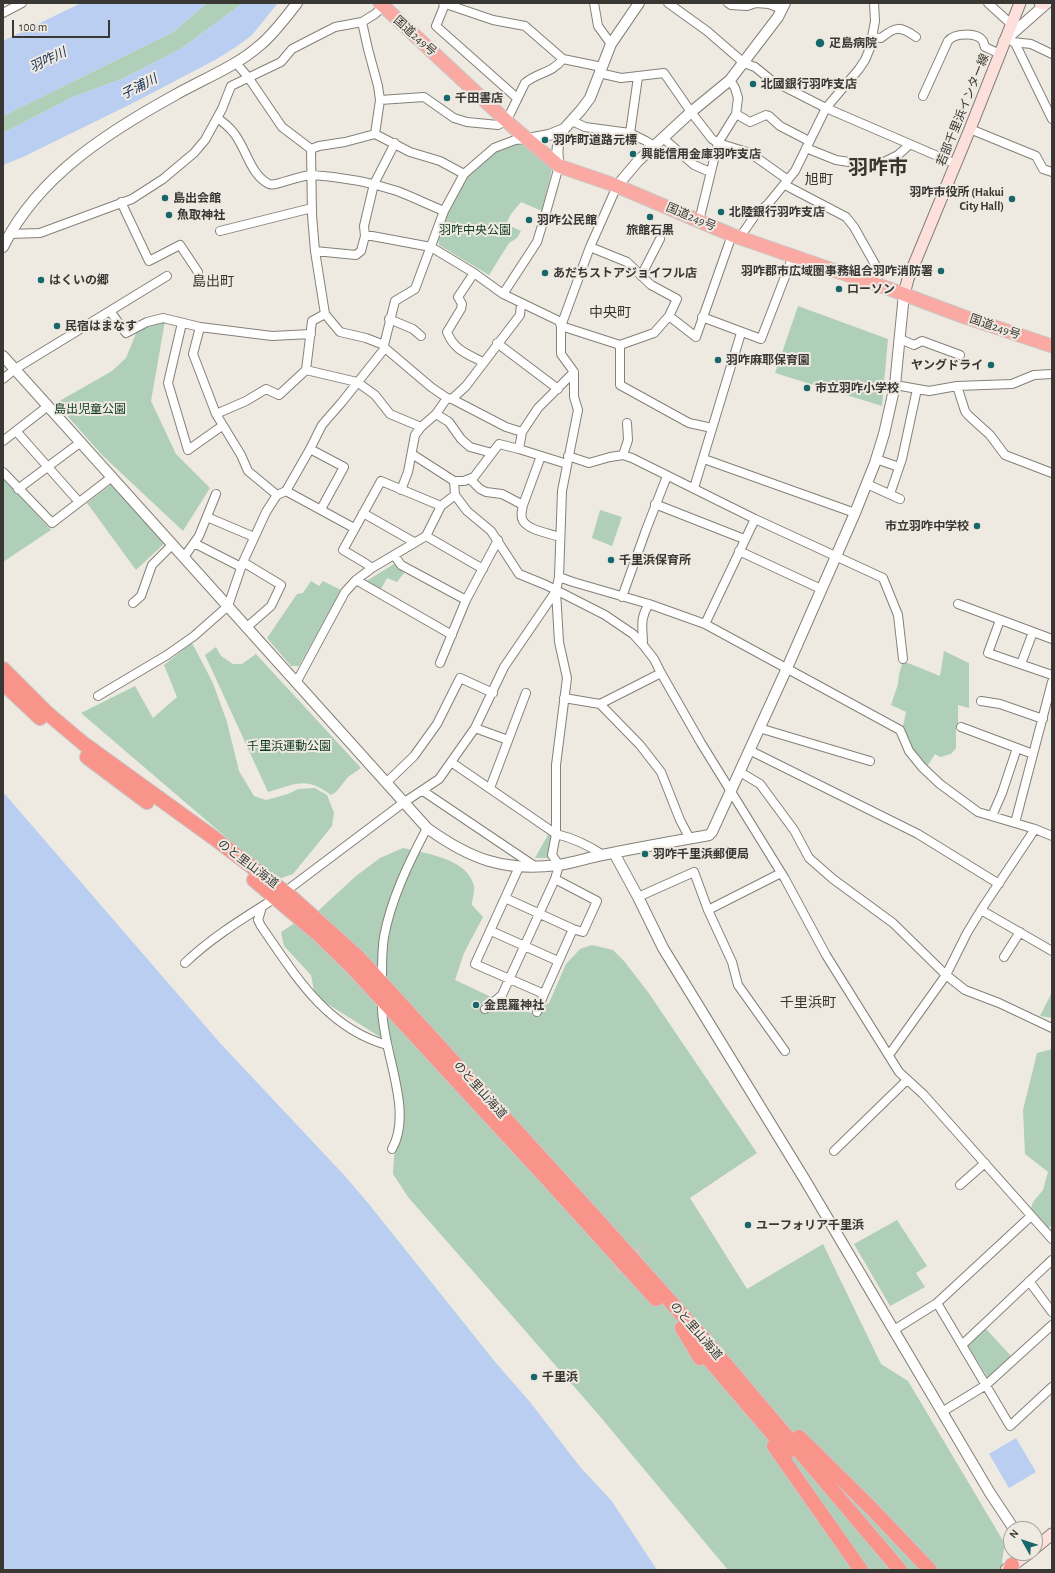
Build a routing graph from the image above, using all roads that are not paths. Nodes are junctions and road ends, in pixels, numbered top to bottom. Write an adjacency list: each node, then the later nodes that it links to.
1 (22, 3): 14 (street)
2 (297, 3): 24 (street)
3 (444, 3): 23 (street); 31 (street)
4 (594, 3): 20 (street)
5 (639, 3): 20 (street)
6 (668, 3): 25 (street)
7 (728, 3): 13 (street)
8 (874, 3): 17 (street)
9 (988, 3): 16 (street)
10 (1020, 3): 16 (main road, 若部千里浜インター線)
11 (1044, 3): 19 (street)
12 (383, 4): 15 (street); 37 (highway, 国道249号)
13 (783, 6): 25 (street)
14 (4, 11)
15 (362, 22): 27 (street); 32 (street)
16 (1011, 24): 19 (main road, 若部千里浜インター線)
17 (872, 37): 18 (street); 33 (street)
18 (916, 37)
19 (1010, 42): 21 (main road, 若部千里浜インター線); 22 (street); 39 (street)
20 (611, 44): 26 (street)
21 (1000, 54): 30 (street); 41 (main road, 若部千里浜インター線)
22 (1052, 54)
23 (563, 59): 26 (street); 31 (street)
24 (236, 63): 27 (street); 66 (street)
25 (744, 63): 29 (street); 33 (street)
26 (601, 70): 28 (street); 38 (street)
27 (248, 77): 36 (street); 51 (street)
28 (638, 77): 34 (street); 42 (street)
29 (730, 80): 34 (street); 35 (street)
30 (923, 96)
31 (517, 98): 37 (street)
32 (380, 100): 37 (street); 43 (street)
33 (826, 108): 48 (street); 49 (street)
34 (691, 112): 44 (street); 46 (street)
35 (736, 114): 46 (street); 48 (street)
36 (217, 118): 57 (street); 61 (street)
37 (507, 120): 45 (highway, 国道249号)
38 (572, 120): 40 (street); 42 (street)
39 (1052, 120)
40 (564, 129): 45 (street); 53 (street)
41 (970, 129): 52 (main road, 若部千里浜インター線); 55 (street)
42 (630, 133): 50 (street)
43 (375, 134): 47 (street); 51 (street)
44 (663, 138): 50 (street); 54 (street)
45 (528, 139): 53 (highway, 国道249号); 56 (street)
46 (718, 143): 54 (street); 58 (street)
47 (395, 144): 56 (street); 59 (street)
48 (808, 145): 49 (street); 58 (street)
49 (909, 145): 52 (street)
50 (654, 146): 60 (street)
51 (311, 149): 57 (street)
52 (956, 164): 81 (main road, 若部千里浜インター線)
53 (559, 166): 60 (highway, 国道249号); 80 (street)
54 (710, 172): 64 (street)
55 (1052, 172)
56 (464, 174): 63 (street)
57 (311, 175): 59 (street); 62 (street)
58 (787, 183): 68 (street); 79 (street)
59 (374, 184): 63 (street); 67 (street)
60 (617, 186): 64 (highway, 国道249号); 72 (street)
61 (121, 202): 66 (street); 75 (street)
62 (312, 208): 65 (street); 73 (street)
63 (444, 211): 71 (street)
64 (699, 220): 68 (highway, 国道249号)
65 (220, 231)
66 (10, 234): 70 (street)
67 (365, 236): 71 (street); 73 (street)
68 (736, 236): 74 (highway, 国道249号); 86 (street)
69 (660, 240): 78 (street)
70 (3, 247)
71 (431, 247): 76 (street); 87 (street)
72 (590, 247): 78 (street); 89 (street)
73 (315, 251): 84 (street)
74 (793, 256): 79 (highway, 国道249号); 91 (street)
75 (198, 272)
76 (474, 273): 80 (street); 101 (street)
77 (167, 276): 83 (street)
78 (641, 276): 85 (street)
79 (878, 284): 81 (highway, 国道249号)
80 (503, 294): 82 (street)
81 (904, 294): 94 (street); 98 (highway, 国道249号)
82 (521, 304): 89 (street); 95 (street)
83 (110, 311): 88 (street); 102 (street)
84 (325, 314): 92 (street); 97 (street)
85 (669, 316): 86 (street); 96 (street)
86 (702, 317): 91 (street)
87 (389, 319): 93 (street); 97 (street)
88 (182, 323): 90 (street); 117 (street)
89 (561, 326): 96 (street); 104 (street)
90 (200, 327): 92 (street); 114 (street)
91 (741, 333): 119 (street)
92 (311, 334): 103 (street)
93 (421, 336)
94 (900, 339): 99 (street); 108 (street)
95 (497, 343): 101 (street); 110 (street)
96 (620, 345): 119 (street)
97 (384, 346): 107 (street); 112 (street)
98 (1052, 346)
99 (960, 355)
100 (3, 356): 102 (street)
101 (483, 362): 112 (street)
102 (15, 369): 106 (street); 113 (street)
103 (306, 370): 107 (street); 114 (street)
104 (574, 372): 110 (street); 132 (street)
105 (1052, 374): 109 (street)
106 (3, 379)
107 (357, 382): 118 (street); 124 (street)
108 (894, 385): 111 (street); 131 (street)
109 (957, 386): 111 (street); 136 (street)
110 (558, 389): 121 (street)
111 (917, 389): 134 (street)
112 (450, 398): 115 (street); 121 (street)
113 (48, 406): 120 (street); 123 (street)
114 (216, 414): 117 (street)
115 (436, 414): 118 (street); 126 (street)
116 (627, 423): 128 (street)
117 (222, 426): 148 (street)
118 (421, 427): 127 (street)
119 (712, 428): 130 (street)
120 (16, 431): 122 (street); 133 (street)
121 (522, 432): 125 (street)
122 (3, 441)
123 (81, 442): 133 (street); 138 (street)
124 (310, 449): 145 (street); 155 (street)
125 (519, 449): 126 (street); 129 (street)
126 (492, 453): 139 (street)
127 (412, 454): 140 (street); 144 (street)
128 (623, 455): 132 (street); 137 (street)
129 (541, 456): 132 (street); 153 (street)
130 (704, 459): 142 (street); 157 (street)
131 (876, 459): 134 (street); 141 (street)
132 (568, 460): 163 (street)
133 (48, 467): 143 (street); 151 (street)
134 (900, 468): 147 (street)
135 (3, 472): 143 (street)
136 (1052, 473)
137 (668, 476): 142 (street); 152 (street)
138 (112, 477): 151 (street); 168 (street)
139 (470, 479): 140 (street); 153 (street)
140 (454, 481): 149 (street)
141 (867, 484): 147 (street); 157 (street)
142 (694, 488): 159 (street)
143 (18, 489): 151 (street)
144 (401, 490): 154 (street); 156 (street)
145 (286, 491): 148 (street); 155 (street)
146 (216, 494): 158 (street)
147 (890, 494): 150 (street)
148 (277, 495): 162 (street)
149 (455, 495): 154 (street); 165 (street)
150 (900, 499)
151 (79, 502)
152 (655, 504): 164 (street); 180 (street)
153 (523, 505): 163 (street)
154 (441, 506): 161 (street)
155 (321, 509): 160 (street)
156 (363, 513): 160 (street); 166 (street)
157 (855, 513): 172 (street)
158 (207, 517): 162 (street); 167 (street)
159 (755, 519): 164 (street); 172 (street)
160 (354, 528): 174 (street)
161 (426, 536): 166 (street); 175 (street)
162 (254, 537): 173 (street)
163 (560, 537): 176 (street)
164 (744, 539): 169 (street)
165 (498, 540): 175 (street); 179 (street)
166 (414, 542): 170 (street)
167 (194, 543): 171 (street); 173 (street)
168 (172, 544): 171 (street); 182 (street)
169 (739, 551): 178 (street); 187 (street)
170 (394, 555): 174 (street); 181 (street)
171 (184, 557): 185 (street)
172 (836, 557): 178 (street); 193 (street)
173 (242, 564): 185 (street); 188 (street)
174 (372, 568): 177 (street)
175 (483, 569): 181 (street)
176 (559, 577): 179 (street); 180 (street)
177 (356, 580): 190 (street); 203 (street)
178 (821, 589): 197 (street)
179 (556, 592): 192 (street); 205 (street); 208 (street)
180 (622, 597): 183 (street)
181 (466, 600): 190 (street)
182 (133, 603)
183 (649, 604): 187 (street); 192 (street)
184 (958, 604): 186 (street)
185 (228, 606): 188 (street); 207 (street)
186 (1000, 620): 189 (street); 196 (street)
187 (705, 624): 197 (street)
188 (247, 627): 203 (street)
189 (1033, 632): 191 (street); 196 (street)
190 (452, 635): 195 (street)
191 (1052, 639)
192 (644, 645): 199 (street)
193 (903, 659)
194 (3, 662): 204 (highway)
195 (440, 663)
196 (1021, 664): 200 (street)
197 (787, 668): 214 (street); 227 (street)
198 (3, 669): 204 (highway, のと里山海道)
199 (661, 673): 210 (street); 224 (street)
200 (1052, 675)
201 (1052, 682): 211 (street)
202 (3, 683): 279 (highway, のと里山海道)
203 (296, 683): 222 (street)
204 (25, 691): 282 (highway, のと里山海道)
205 (493, 693): 213 (street); 222 (street)
206 (526, 693): 215 (street)
207 (98, 696)
208 (564, 698): 210 (street); 231 (street)
209 (981, 701): 211 (street)
210 (600, 704): 233 (street)
211 (1043, 719): 218 (street)
212 (961, 727): 216 (street)
213 (475, 728): 215 (street); 219 (street)
214 (759, 728): 217 (street); 220 (street)
215 (508, 740): 223 (street)
216 (1017, 748): 218 (street); 227 (street)
217 (749, 750): 221 (street); 241 (street)
218 (1033, 754): 228 (street)
219 (451, 762): 223 (street); 225 (street)
220 (870, 762)
221 (740, 772): 224 (street); 257 (street)
222 (386, 783): 226 (street)
223 (490, 788): 231 (street)
224 (731, 790): 233 (street); 239 (street)
225 (423, 791): 226 (street); 238 (street)
226 (403, 803): 229 (street); 242 (street)
227 (992, 816): 228 (street)
228 (1015, 823): 230 (street)
229 (427, 828): 237 (street); 256 (street)
230 (1035, 829): 232 (street); 241 (street)
231 (556, 834): 235 (street); 236 (street)
232 (1052, 836)
233 (690, 839): 234 (street)
234 (614, 853): 235 (street); 243 (street)
235 (603, 855): 236 (street)
236 (559, 865): 238 (street); 240 (street)
237 (519, 867): 238 (street); 244 (street)
238 (536, 867)
239 (781, 873): 245 (street); 266 (street)
240 (555, 879): 247 (street); 248 (street)
241 (998, 884): 246 (street)
242 (290, 888)
243 (638, 897): 245 (street); 280 (street)
244 (505, 898): 247 (street); 249 (street)
245 (708, 910): 265 (street)
246 (981, 910): 250 (street); 257 (street)
247 (539, 913): 248 (street); 251 (street)
248 (573, 928): 254 (street)
249 (491, 931): 251 (street); 258 (street)
250 (1020, 932): 252 (street); 253 (street)
251 (525, 946): 254 (street); 258 (street)
252 (1052, 950)
253 (1004, 957)
254 (558, 961): 259 (street)
255 (185, 963): 264 (street)
256 (382, 975)
257 (946, 975): 263 (street); 266 (street)
258 (510, 978): 259 (street); 261 (street)
259 (544, 994): 262 (street)
260 (382, 1008): 264 (street)
261 (485, 1009)
262 (537, 1012)
263 (1052, 1028)
264 (387, 1045): 268 (street)
265 (785, 1051)
266 (889, 1055): 267 (street)
267 (907, 1080): 269 (street); 270 (street)
268 (392, 1149)
269 (834, 1151)
270 (985, 1163): 271 (street); 272 (street)
271 (960, 1185)
272 (1031, 1216): 273 (street); 276 (street)
273 (1052, 1239)
274 (1052, 1260): 275 (street)
275 (1029, 1281): 277 (street); 281 (street)
276 (937, 1303): 280 (street); 281 (street)
277 (1052, 1312)
278 (1052, 1325): 283 (street)
279 (682, 1328): 291 (highway); 292 (highway, のと里山海道)
280 (894, 1330): 285 (street)
281 (962, 1345): 283 (street)
282 (711, 1347): 293 (highway, のと里山海道); 294 (highway)
283 (986, 1385): 284 (street); 285 (street)
284 (1052, 1387)
285 (942, 1412): 286 (street)
286 (1009, 1521)
287 (1052, 1534): 288 (main road)
288 (1043, 1541)
289 (1018, 1561): 290 (main road)
290 (1010, 1568)
291 (861, 1570)
292 (888, 1570)
293 (900, 1570)
294 (930, 1570)

